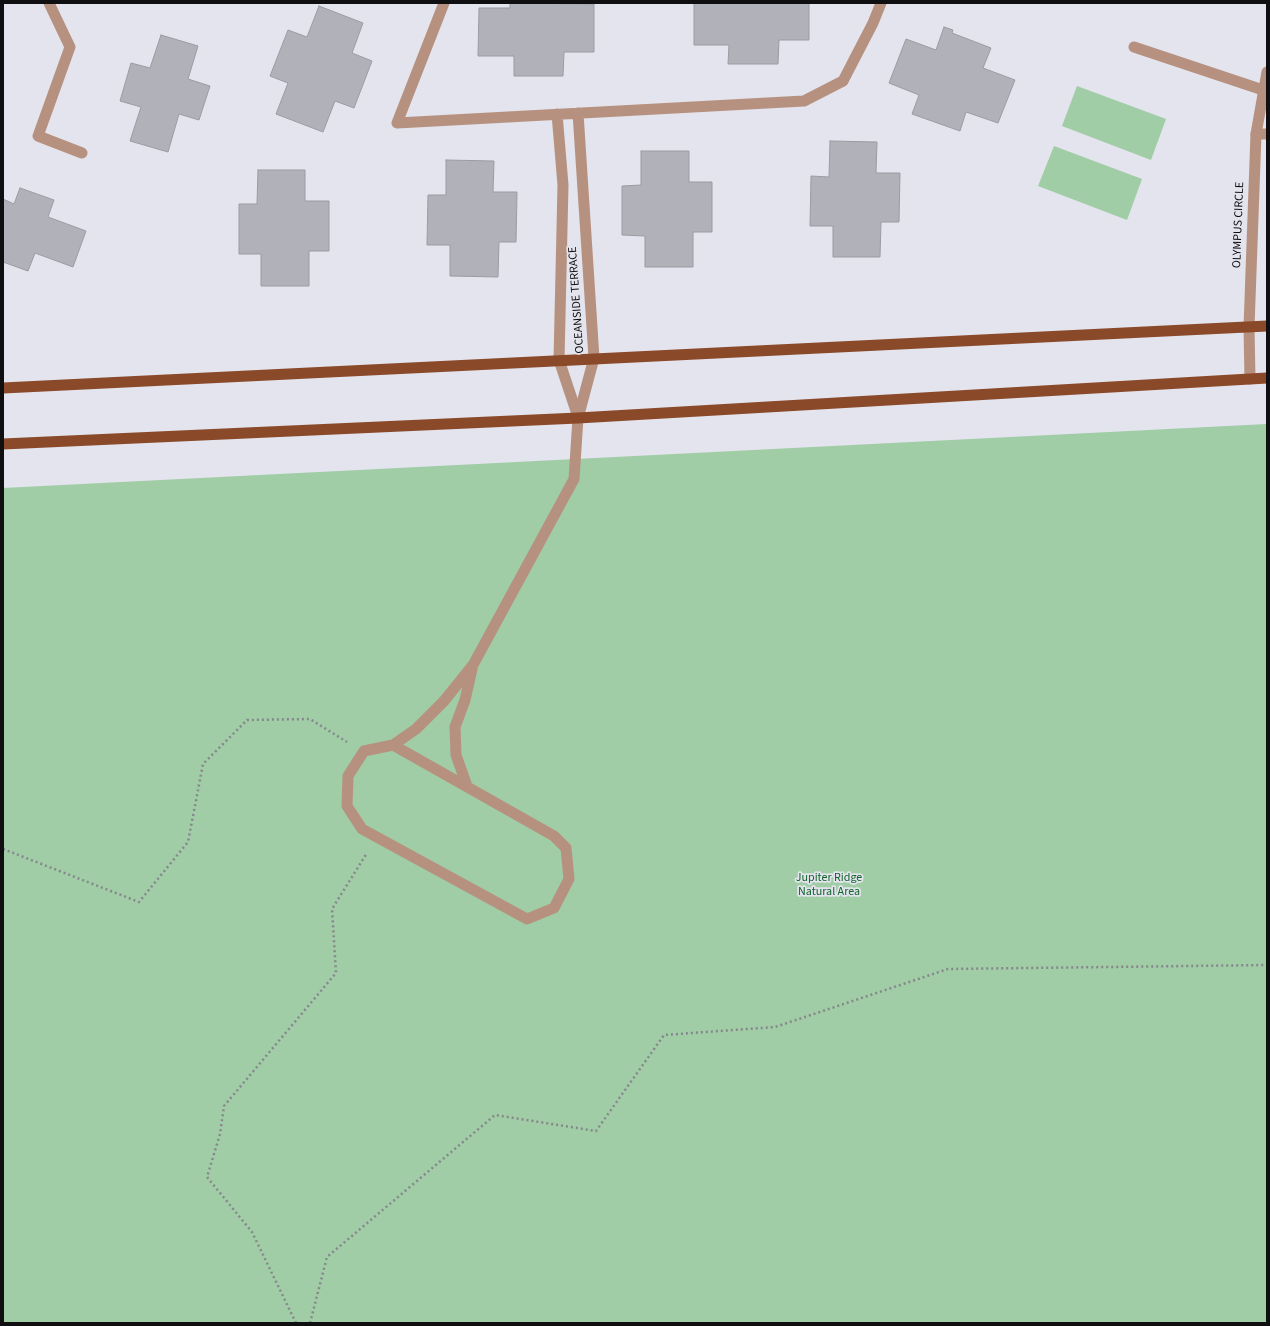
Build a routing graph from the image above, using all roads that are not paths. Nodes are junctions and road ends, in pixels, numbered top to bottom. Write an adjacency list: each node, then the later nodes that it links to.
1 (49, 3): 11 (street)
2 (444, 3): 8 (street)
3 (881, 3): 7 (street)
4 (1134, 47): 6 (street)
5 (1267, 72): 6 (street, OLYMPUS CIRCLE)
6 (1263, 90): 9 (street, OLYMPUS CIRCLE)
7 (578, 113): 8 (street); 14 (street, OCEANSIDE TERRACE)
8 (556, 114): 15 (street, OCEANSIDE TERRACE)
9 (1256, 134): 10 (street); 13 (street, OLYMPUS CIRCLE)
10 (1267, 134)
11 (82, 153)
12 (1267, 326): 13 (main road)
13 (1249, 327): 14 (main road); 17 (street, OLYMPUS CIRCLE)
14 (594, 358): 15 (main road); 19 (street, OCEANSIDE TERRACE)
15 (560, 360): 18 (main road); 19 (street, OCEANSIDE TERRACE)
16 (1267, 378): 17 (main road)
17 (1250, 379): 19 (main road)
18 (3, 388)
19 (578, 418): 20 (main road); 21 (street)
20 (3, 444)
21 (473, 665): 22 (street); 23 (street)
22 (393, 745): 23 (street); 23 (street)
23 (467, 786)

